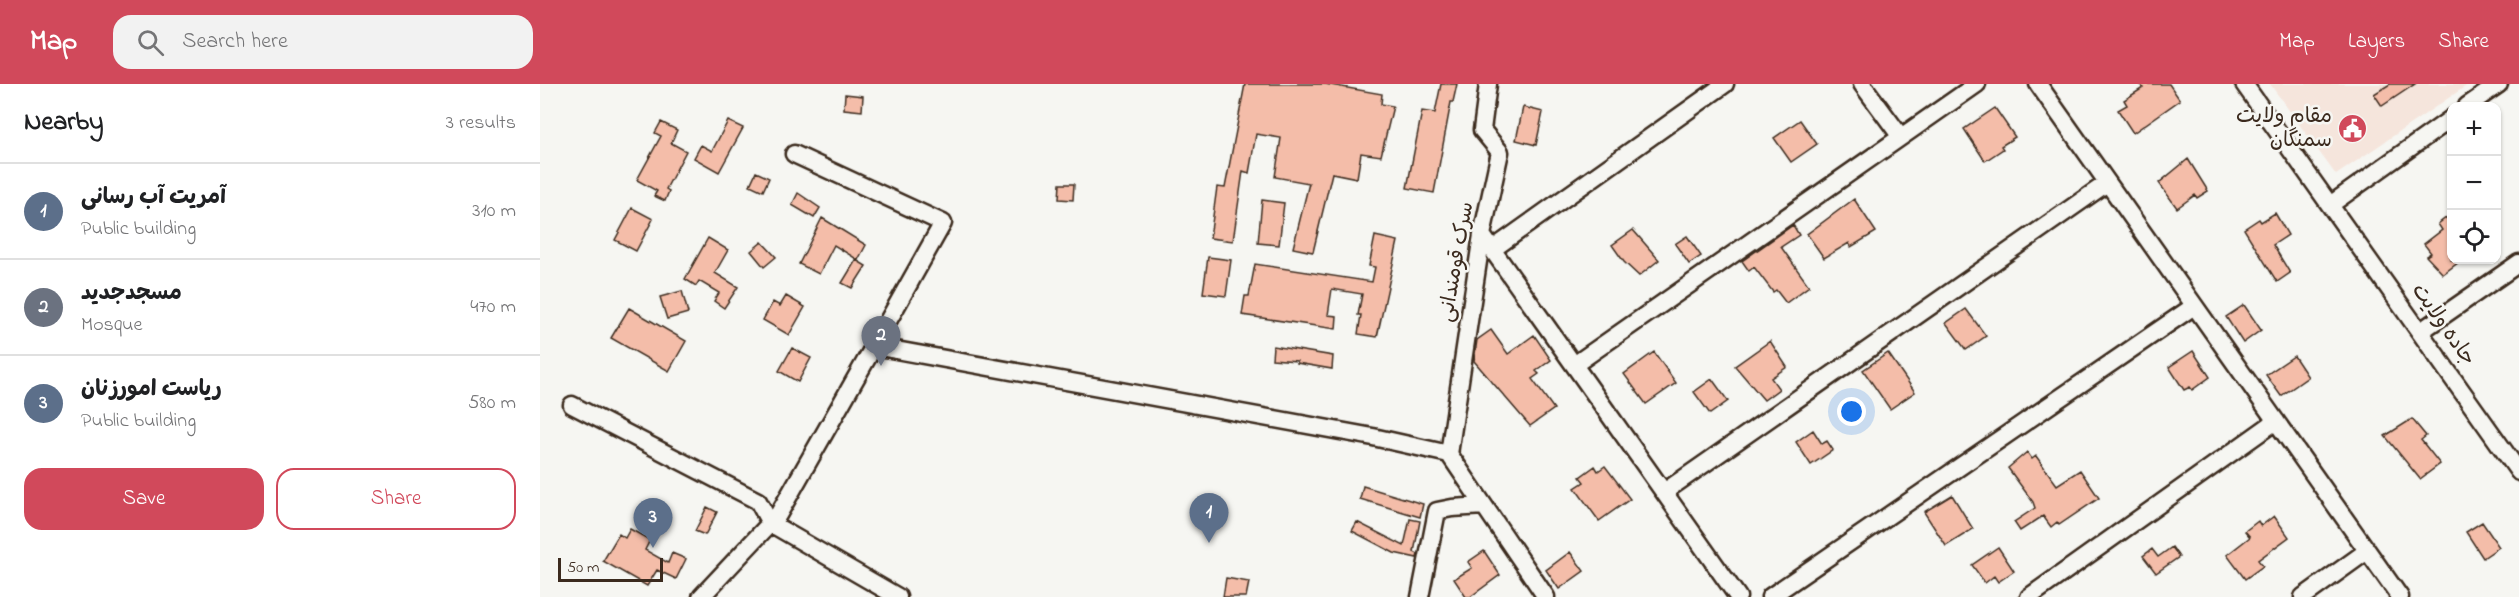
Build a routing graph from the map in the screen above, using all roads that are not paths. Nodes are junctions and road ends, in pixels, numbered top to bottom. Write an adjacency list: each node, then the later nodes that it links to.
1 (1488, 84): 14 (street, سرک قومندانی)
2 (1725, 84): 15 (street)
3 (1862, 84): 10 (street)
4 (1977, 84): 10 (street)
5 (2038, 84): 12 (street)
6 (2244, 84): 13 (street, جاده ولایت)
7 (2499, 84): 8 (street)
8 (2473, 102)
9 (2447, 121): 13 (street)
10 (1901, 137): 20 (street)
11 (794, 154): 19 (street)
12 (2107, 183): 17 (street); 25 (street)
13 (2330, 206): 18 (street, جاده ولایت)
14 (1482, 235): 15 (street); 23 (street, سرک قومندانی)
15 (1493, 249): 20 (street)
16 (2519, 263): 18 (street)
17 (2194, 306): 22 (street); 34 (street)
18 (2421, 331): 24 (street, جاده ولایت)
19 (874, 346): 23 (street); 27 (street)
20 (1574, 365): 25 (street)
21 (572, 405): 27 (street)
22 (2276, 421): 28 (street); 35 (street)
23 (1449, 454): 26 (street)
24 (2516, 463)
25 (1664, 492): 33 (street)
26 (1484, 506): 31 (street); 32 (street)
27 (771, 523): 29 (street); 30 (street)
28 (2367, 551): 36 (street); 37 (street)
29 (700, 597)
30 (898, 597)
31 (1420, 597)
32 (1546, 597)
33 (1737, 597)
34 (1770, 597)
35 (2029, 597)
36 (2303, 597)
37 (2400, 597)

